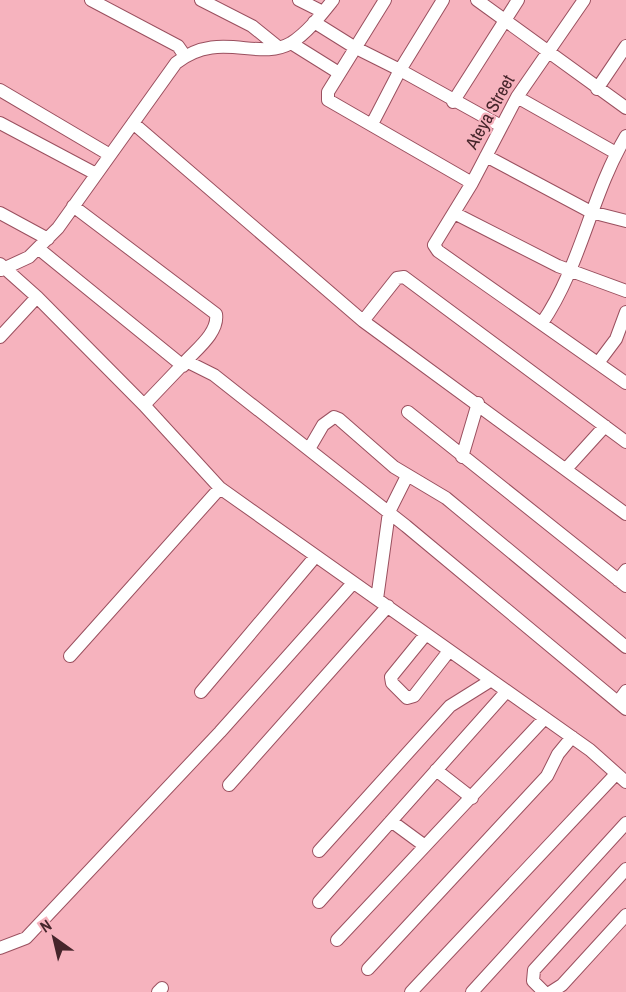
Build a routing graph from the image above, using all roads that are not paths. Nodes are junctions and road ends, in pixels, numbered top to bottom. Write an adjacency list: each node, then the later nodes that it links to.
1 (91, 0): 18 (street)
2 (201, 0): 16 (street)
3 (299, 0): 10 (street)
4 (333, 0): 10 (street)
5 (385, 0): 15 (street)
6 (442, 0): 19 (street)
7 (477, 0): 11 (street)
8 (519, 0): 11 (street)
9 (584, 0): 17 (street, Ateya Street)
10 (323, 12): 12 (street)
11 (504, 20): 17 (street); 24 (street)
12 (314, 22): 13 (street); 15 (street)
13 (291, 43): 16 (street); 20 (street)
14 (626, 46): 21 (street)
15 (354, 47): 19 (street); 20 (street)
16 (278, 48): 18 (street)
17 (548, 53): 21 (street); 23 (street, Ateya Street)
18 (185, 56): 27 (street)
19 (400, 70): 24 (street); 28 (street)
20 (339, 73): 28 (street)
21 (597, 89): 25 (street)
22 (0, 90): 32 (street)
23 (517, 97): 29 (street, Ateya Street); 31 (street)
24 (453, 102): 29 (street)
25 (626, 108)
26 (0, 123): 34 (street)
27 (133, 123): 32 (street); 48 (street)
28 (372, 124): 35 (street)
29 (501, 126): 33 (street, Ateya Street)
30 (626, 136): 31 (street)
31 (616, 153): 37 (street)
32 (110, 155): 34 (street)
33 (486, 156): 35 (street, Ateya Street); 37 (street)
34 (96, 174): 36 (street)
35 (472, 183): 39 (street, Ateya Street)
36 (73, 206): 41 (street); 51 (street)
37 (591, 212): 40 (street); 44 (street)
38 (0, 213): 41 (street)
39 (454, 213): 44 (street); 49 (street, Ateya Street)
40 (626, 221)
41 (48, 239): 42 (street)
42 (39, 249): 43 (street); 51 (street)
43 (2, 267): 46 (street)
44 (570, 271): 45 (street); 49 (street)
45 (626, 291)
46 (37, 297): 50 (street); 55 (street)
47 (626, 312): 52 (street)
48 (363, 321): 54 (street); 57 (street)
49 (542, 323): 52 (street)
50 (0, 337)
51 (184, 363): 55 (street); 59 (street)
52 (598, 363): 53 (street)
53 (626, 384)
54 (478, 403): 60 (street); 61 (street)
55 (144, 405): 63 (street)
56 (408, 412): 60 (street)
57 (604, 426): 58 (street); 61 (street)
58 (626, 442)
59 (309, 449): 62 (street); 64 (street)
60 (462, 457): 67 (street)
61 (566, 470): 65 (street)
62 (407, 476): 64 (street); 72 (street)
63 (220, 488): 66 (street); 74 (street)
64 (389, 512): 69 (street); 79 (street)
65 (626, 514)
66 (315, 557): 68 (street); 77 (street)
67 (623, 578)
68 (353, 583): 69 (street); 94 (street)
69 (377, 599): 70 (street)
70 (388, 606): 71 (street); 84 (street)
71 (426, 634): 73 (street); 73 (street)
72 (626, 646)
73 (449, 651): 75 (street)
74 (70, 656)
75 (490, 681): 78 (street); 89 (street)
76 (626, 691): 79 (street)
77 (201, 692)
78 (506, 692): 80 (street); 82 (street)
79 (622, 705)
80 (545, 718): 81 (street); 85 (street)
81 (572, 737): 83 (street); 95 (street)
82 (436, 770): 85 (street); 86 (street)
83 (621, 778): 96 (street)
84 (229, 784)
85 (472, 798): 88 (street)
86 (391, 821): 88 (street); 91 (street)
87 (626, 823): 97 (street)
88 (425, 846): 93 (street)
89 (319, 851)
90 (626, 869): 98 (street)
91 (319, 902)
92 (626, 915): 99 (street)
93 (336, 940)
94 (0, 948)
95 (368, 969)
96 (411, 992)
97 (472, 992)
98 (543, 992)
99 (551, 992)

